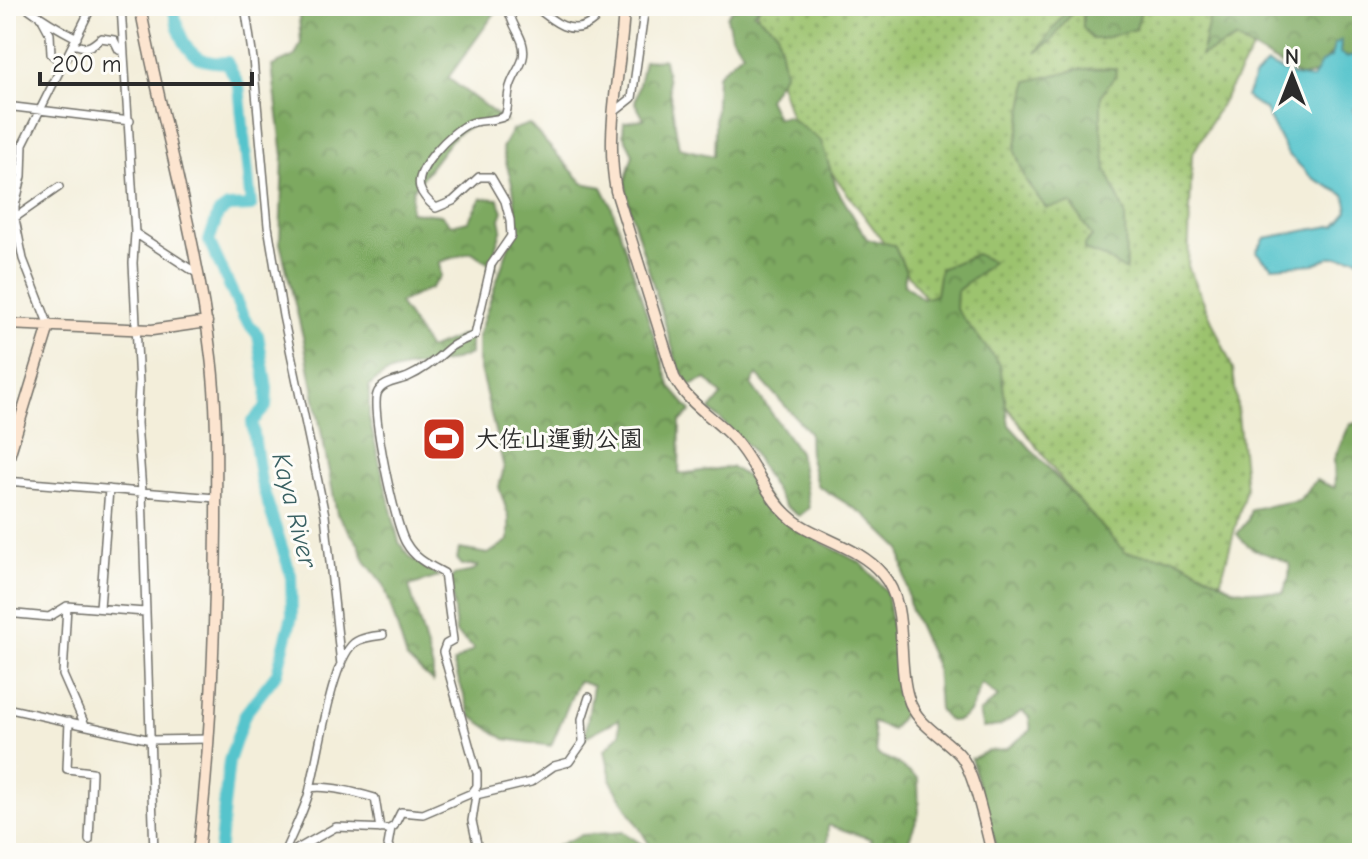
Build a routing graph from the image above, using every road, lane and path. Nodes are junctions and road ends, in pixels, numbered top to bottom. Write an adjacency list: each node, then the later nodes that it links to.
1 (25, 6): 11 (street)
2 (92, 6): 12 (street)
3 (121, 6): 13 (street)
4 (140, 6): 23 (street)
5 (245, 6): 38 (street)
6 (508, 6): 46 (street)
7 (535, 6): 8 (street)
8 (597, 6)
9 (624, 6): 17 (street)
10 (645, 6): 17 (street)
11 (43, 20): 12 (street); 14 (street)
12 (75, 41): 13 (street); 14 (street)
13 (124, 57): 18 (street)
14 (62, 63): 16 (street)
15 (6, 106): 16 (street)
16 (41, 111): 18 (street); 20 (street)
17 (613, 113): 56 (street)
18 (130, 121): 22 (street)
19 (59, 187): 20 (street)
20 (15, 219): 21 (street); 26 (street)
21 (6, 224)
22 (135, 233): 23 (street); 27 (street)
23 (198, 274): 24 (street)
24 (207, 322): 27 (street); 32 (street)
25 (6, 324): 26 (street)
26 (49, 326): 27 (street); 28 (street)
27 (137, 329): 31 (street)
28 (6, 466)
29 (6, 481): 30 (street)
30 (109, 489): 31 (street); 34 (street)
31 (142, 492): 32 (street); 35 (street)
32 (216, 498): 43 (street)
33 (67, 606): 34 (street); 36 (street); 42 (street)
34 (100, 608): 35 (street)
35 (145, 612): 44 (street)
36 (6, 613)
37 (383, 635): 38 (street)
38 (341, 665): 45 (street)
39 (589, 697): 46 (street)
40 (6, 708): 41 (street)
41 (69, 721): 42 (street); 49 (street)
42 (85, 725): 44 (street)
43 (209, 739): 44 (street); 51 (street)
44 (151, 740): 50 (street)
45 (310, 788): 48 (street); 52 (street)
46 (474, 794): 47 (street); 55 (street)
47 (391, 828): 48 (street); 54 (street)
48 (380, 829): 53 (street)
49 (89, 840)
50 (154, 853)
51 (198, 853)
52 (284, 853)
53 (294, 853)
54 (392, 853)
55 (479, 853)
56 (992, 853)

